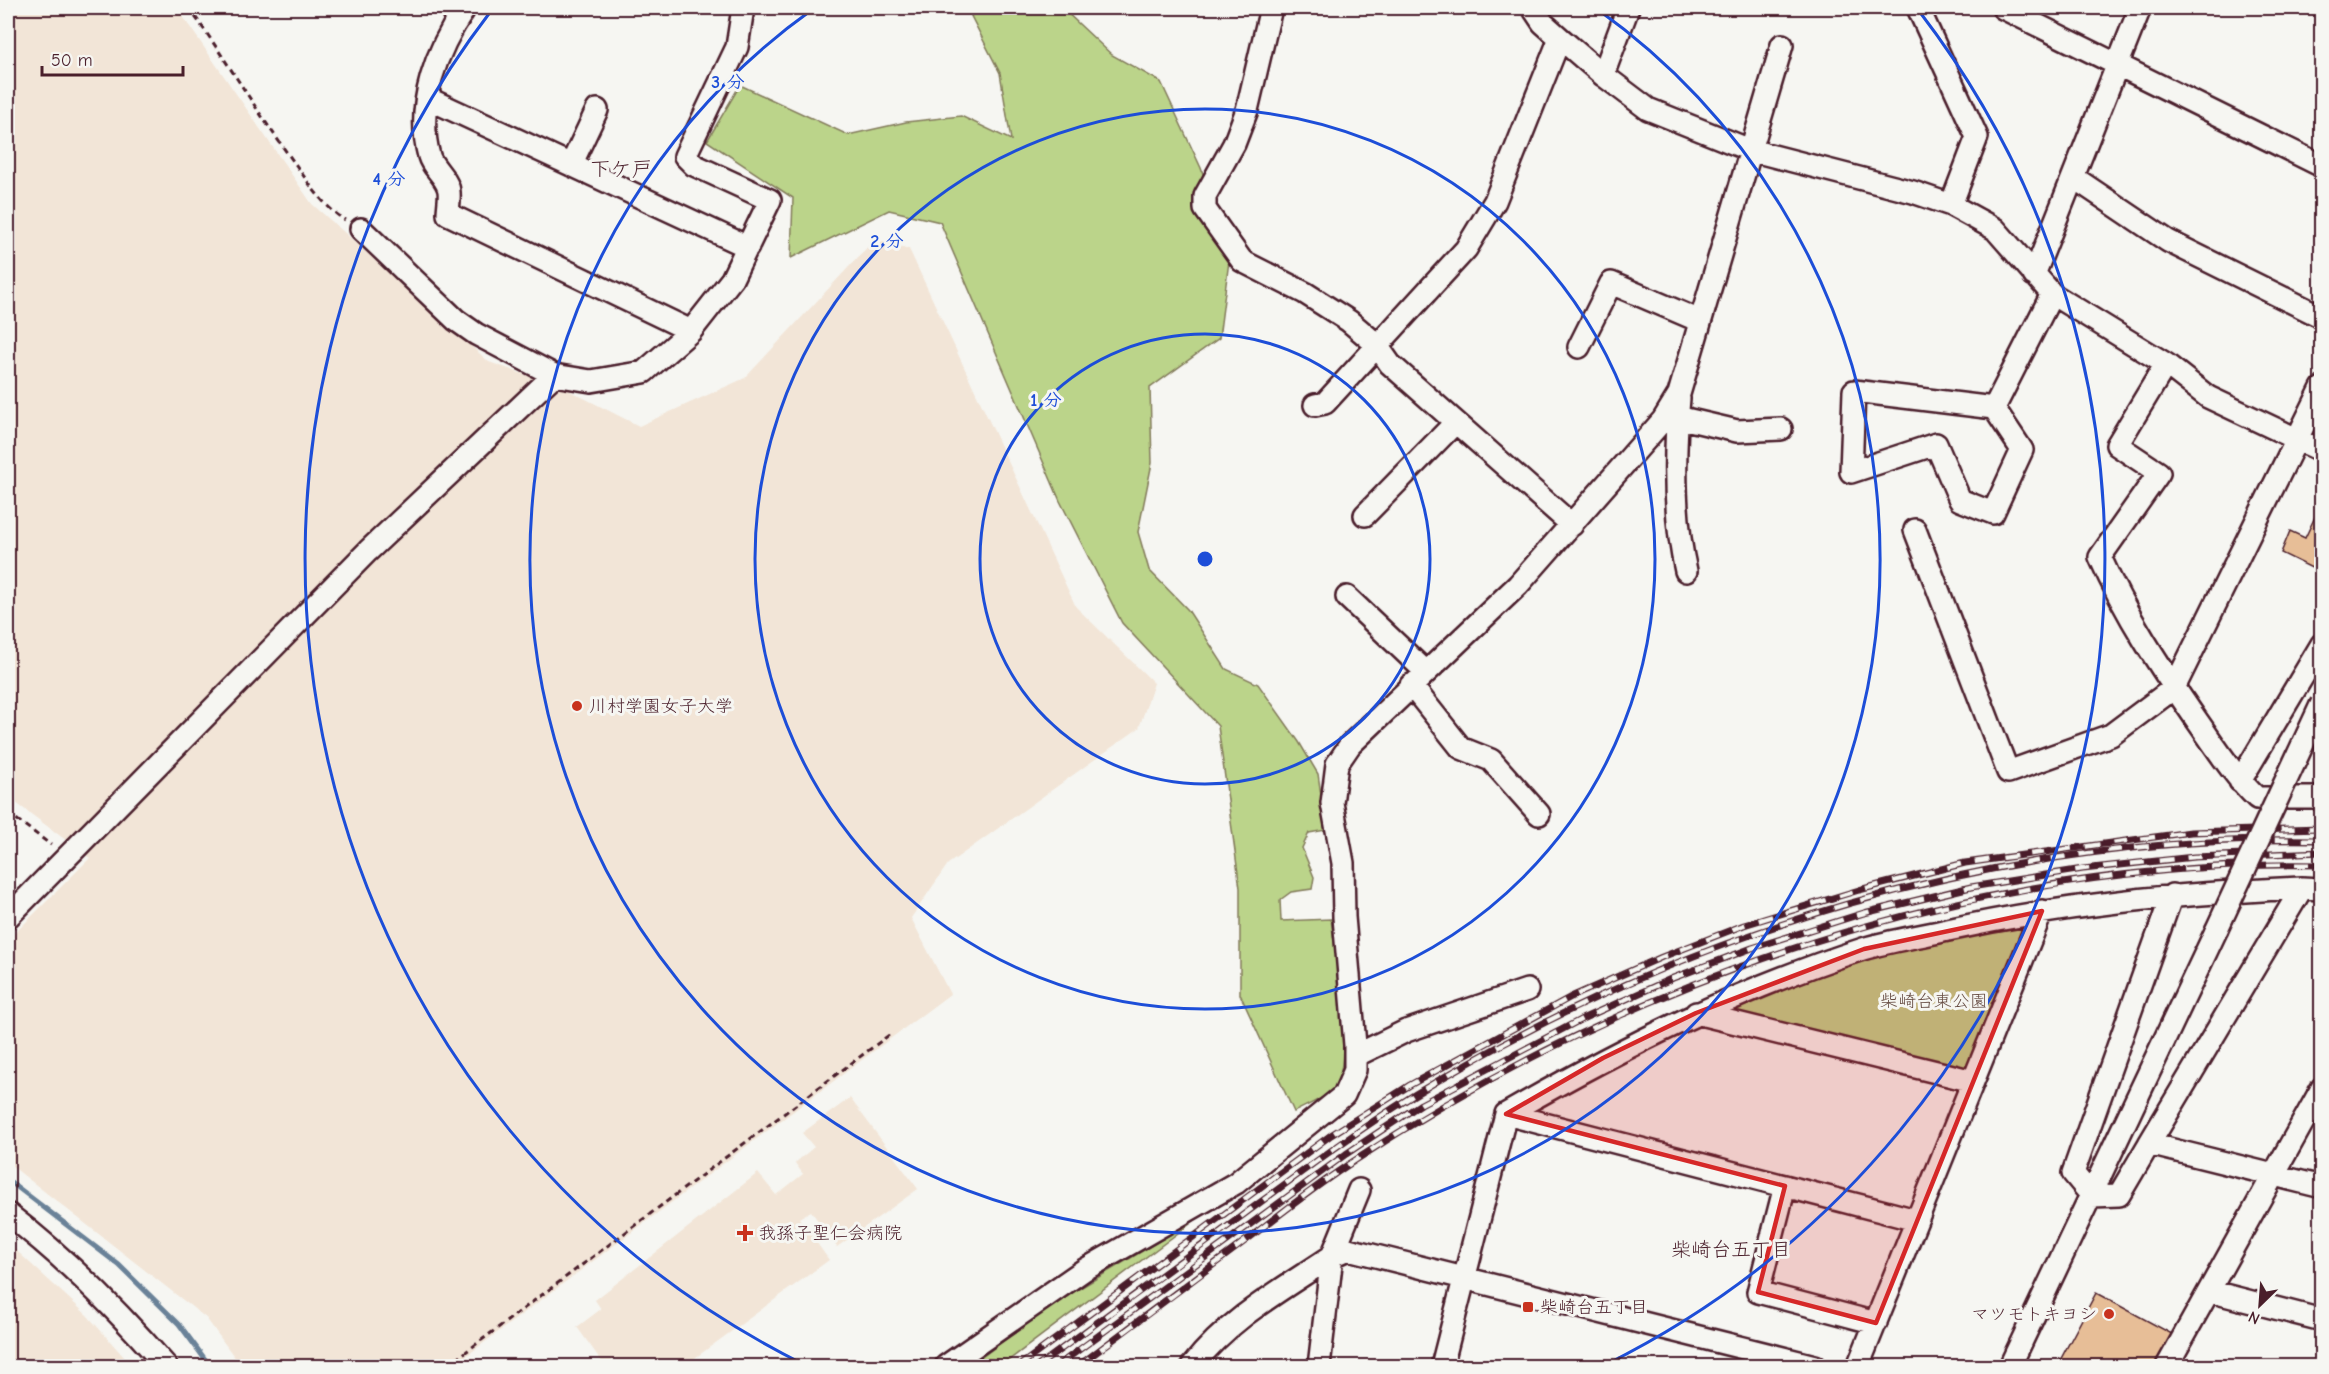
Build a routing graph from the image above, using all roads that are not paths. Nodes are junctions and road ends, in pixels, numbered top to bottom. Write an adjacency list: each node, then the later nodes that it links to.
1 (465, 8): 13 (street)
2 (743, 8): 21 (street)
3 (1271, 8): 27 (street)
4 (1533, 8): 9 (street)
5 (1628, 8): 12 (street)
6 (1918, 8): 19 (street)
7 (2003, 8): 11 (street)
8 (2140, 8): 11 (street)
9 (1560, 38): 12 (street); 27 (street)
10 (1782, 45): 15 (street)
11 (2117, 65): 17 (street); 18 (street)
12 (1603, 75): 15 (street)
13 (428, 98): 16 (street); 26 (street)
14 (597, 110): 16 (street)
15 (1749, 150): 19 (street); 25 (street)
16 (571, 165): 21 (street)
17 (2322, 166)
18 (2073, 177): 22 (street); 24 (street)
19 (1951, 205): 22 (street)
20 (361, 229): 30 (street)
21 (748, 248): 26 (street)
22 (2034, 275): 23 (street)
23 (2052, 294): 29 (street); 34 (street)
24 (2322, 317)
25 (1700, 321): 28 (street); 32 (street)
26 (691, 331): 30 (street)
27 (1376, 344): 33 (street); 36 (street)
28 (1579, 347)
29 (2166, 364): 38 (street); 47 (street)
30 (554, 375): 55 (street)
31 (2322, 388): 38 (street)
32 (1679, 394): 35 (street); 41 (street)
33 (1315, 405)
34 (1994, 408): 34 (street)
35 (1677, 417): 37 (street); 43 (street)
36 (1455, 423): 40 (street); 41 (street)
37 (1781, 429)
38 (2296, 439): 39 (street); 47 (street)
39 (2322, 451)
40 (1365, 515)
41 (1572, 525): 46 (street)
42 (1914, 530): 47 (street)
43 (1686, 571)
44 (1347, 597): 46 (street)
45 (2322, 644): 49 (street)
46 (1418, 678): 51 (street); 58 (street)
47 (2174, 687): 49 (street)
48 (2322, 703): 67 (street, bridge)
49 (2240, 781): 50 (street)
50 (2320, 794)
51 (1539, 814)
52 (2312, 889): 53 (street); 62 (street)
53 (2172, 895): 54 (street); 67 (street)
54 (2042, 911): 57 (street); 59 (street)
55 (8, 917)
56 (1527, 990): 58 (street)
57 (1696, 1013): 59 (street); 61 (street)
58 (1355, 1056): 76 (street)
59 (1973, 1081): 69 (street)
60 (2322, 1089): 63 (street)
61 (1506, 1114): 64 (street); 71 (street)
62 (2149, 1144): 63 (street); 67 (street)
63 (2273, 1175): 65 (street); 72 (street)
64 (1785, 1186): 69 (street); 74 (street)
65 (2322, 1187)
66 (1359, 1190): 70 (street)
67 (2092, 1196): 82 (street)
68 (8, 1214): 75 (street)
69 (1916, 1220): 74 (street)
70 (1332, 1256): 71 (street); 77 (street); 78 (street)
71 (1465, 1279): 79 (street); 80 (street)
72 (2209, 1291): 73 (street); 83 (street)
73 (2322, 1320)
74 (1876, 1323): 81 (street)
75 (166, 1366)
76 (946, 1366)
77 (1192, 1366)
78 (1319, 1366)
79 (1442, 1366)
80 (1815, 1366)
81 (1858, 1366)
82 (2010, 1366)
83 (2167, 1366)

